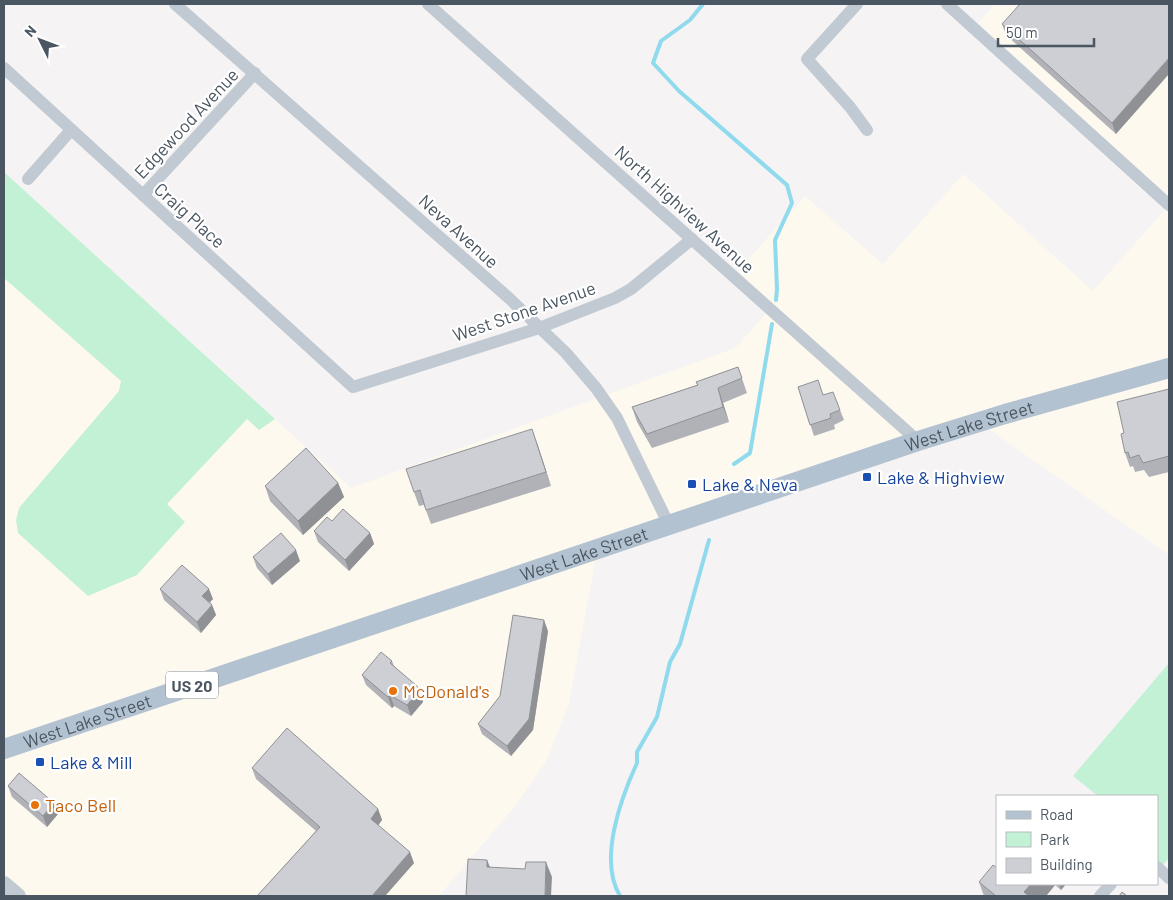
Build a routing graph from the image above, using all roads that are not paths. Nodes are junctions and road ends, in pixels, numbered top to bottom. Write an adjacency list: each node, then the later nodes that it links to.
1 (176, 4): 6 (street, Neva Avenue)
2 (428, 4): 12 (street, North Highview Avenue)
3 (857, 4): 8 (street)
4 (947, 4): 11 (street)
5 (4, 68): 7 (street, Craig Place)
6 (255, 73): 10 (street, Edgewood Avenue); 13 (street, Neva Avenue)
7 (72, 130): 9 (street); 10 (street, Craig Place)
8 (867, 130)
9 (28, 179)
10 (143, 196): 15 (street, Craig Place)
11 (1169, 205)
12 (692, 239): 13 (street, West Stone Avenue); 16 (street, North Highview Avenue)
13 (539, 328): 15 (street, West Stone Avenue); 17 (street, Neva Avenue)
14 (1169, 368): 16 (main road, West Lake Street / US 20)
15 (353, 387)
16 (918, 441): 17 (main road, West Lake Street / US 20)
17 (669, 525): 18 (main road, West Lake Street / US 20)
18 (4, 748)
19 (1158, 869): 20 (street)
20 (1169, 878)
21 (4, 884): 23 (street)
22 (1110, 885): 24 (street)
23 (18, 896)
24 (1100, 896)

